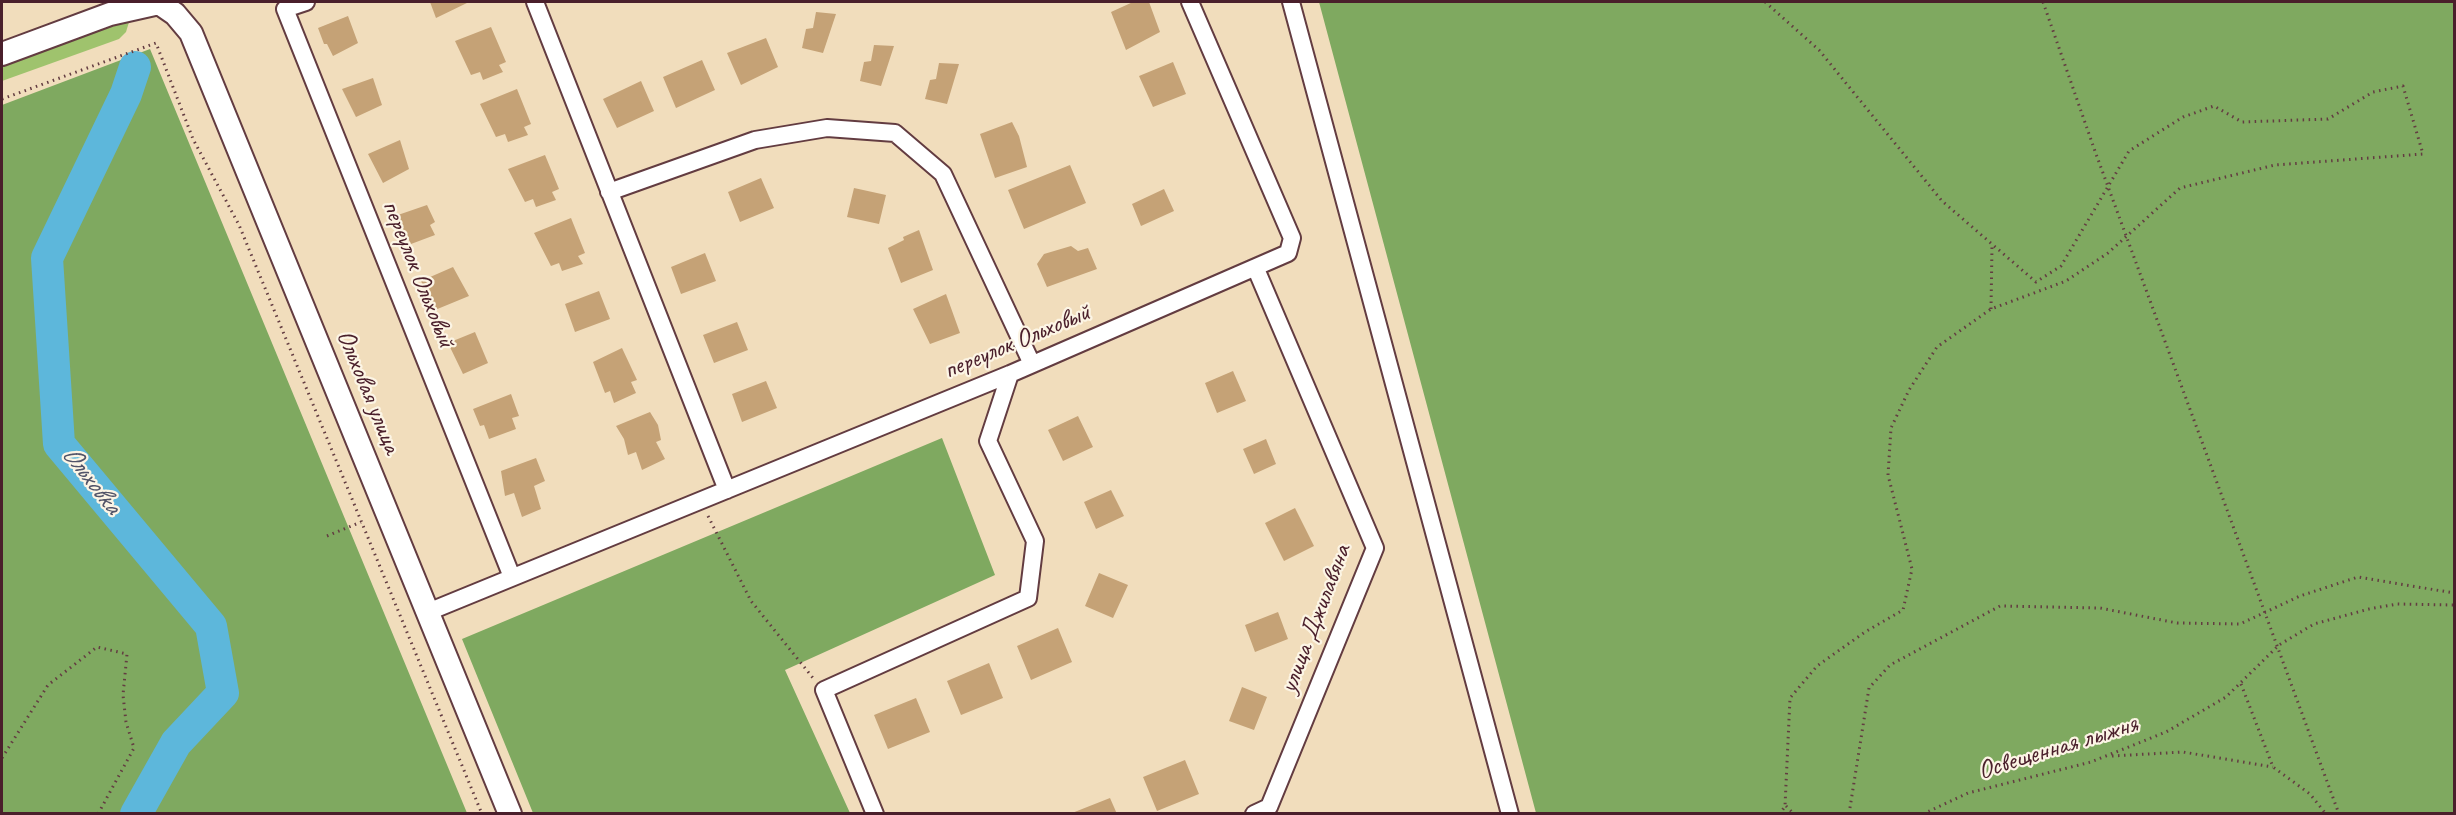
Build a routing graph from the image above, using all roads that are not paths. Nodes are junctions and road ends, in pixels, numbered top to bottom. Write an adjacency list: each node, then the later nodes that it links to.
1 (306, 2): 12 (street, переулок Ольховый)
2 (535, 2): 7 (street)
3 (1190, 2): 8 (street, переулок Ольховый)
4 (1291, 2): 17 (street)
5 (159, 3): 6 (main road); 13 (main road, Ольховая улица)
6 (2, 54)
7 (609, 192): 9 (street); 11 (street)
8 (1256, 269): 9 (street, переулок Ольховый); 16 (street, улица Джилавяна)
9 (1032, 364): 10 (street, переулок Ольховый)
10 (1010, 374): 11 (street, переулок Ольховый); 15 (street)
11 (727, 490): 12 (street, переулок Ольховый)
12 (512, 578): 13 (street, переулок Ольховый)
13 (428, 612): 14 (main road, Ольховая улица)
14 (510, 813)
15 (875, 813)
16 (1254, 813)
17 (1510, 813)

